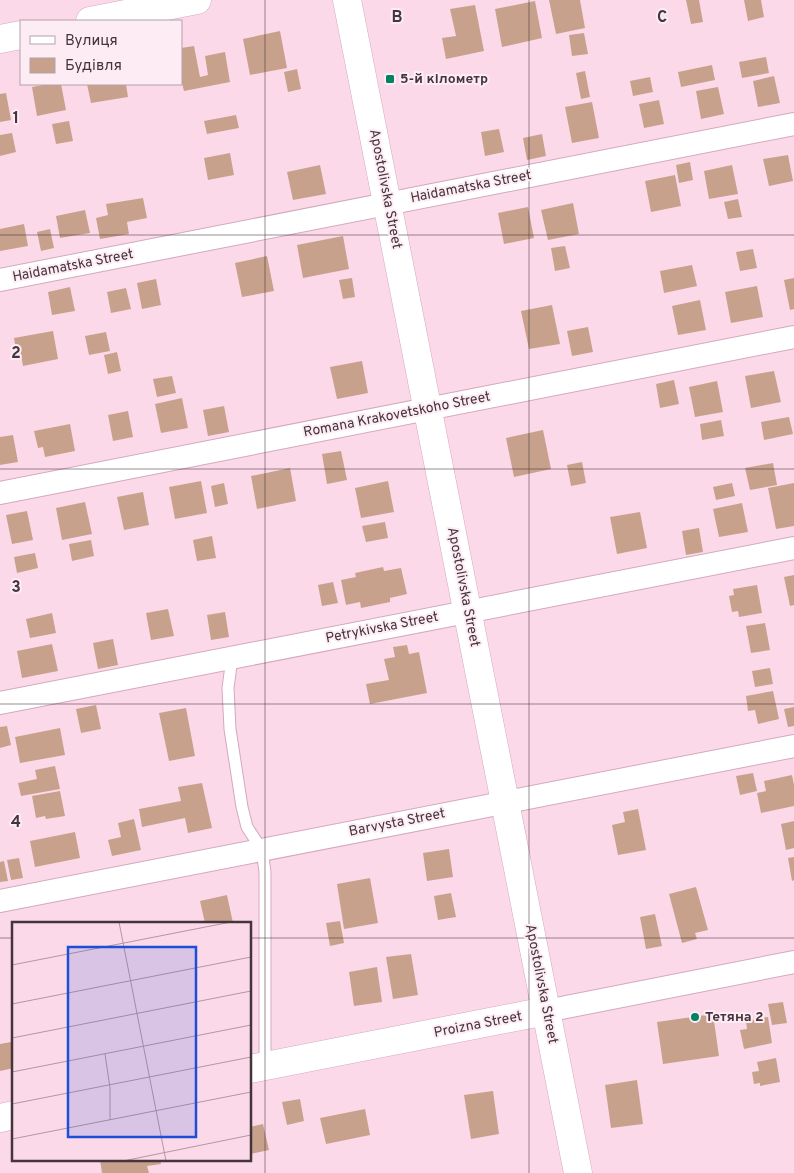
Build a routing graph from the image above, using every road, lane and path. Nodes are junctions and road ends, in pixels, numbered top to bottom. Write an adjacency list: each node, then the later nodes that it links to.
1 (197, 0): 3 (street)
2 (347, 0): 7 (street, Apostolivska Street)
3 (95, 20)
4 (20, 35): 5 (street)
5 (0, 39)
6 (794, 124): 7 (street, Haidamatska Street)
7 (388, 204): 8 (street, Haidamatska Street); 10 (street, Apostolivska Street)
8 (0, 280)
9 (794, 337): 10 (street, Romana Krakovetskoho Street)
10 (428, 409): 11 (street, Romana Krakovetskoho Street); 13 (street, Apostolivska Street)
11 (0, 493)
12 (794, 548): 13 (street, Petrykivska Street)
13 (468, 612): 14 (street, Petrykivska Street); 17 (street, Apostolivska Street)
14 (232, 658): 15 (street, Petrykivska Street); 18 (lane)
15 (0, 703)
16 (794, 746): 17 (street, Barvysta Street)
17 (505, 803): 18 (street, Barvysta Street); 21 (street, Apostolivska Street)
18 (262, 850): 19 (street, Barvysta Street); 22 (lane)
19 (0, 901)
20 (794, 962): 21 (street, Proizna Street)
21 (546, 1011): 22 (street, Proizna Street); 23 (street, Apostolivska Street)
22 (258, 1068)
23 (578, 1173)

